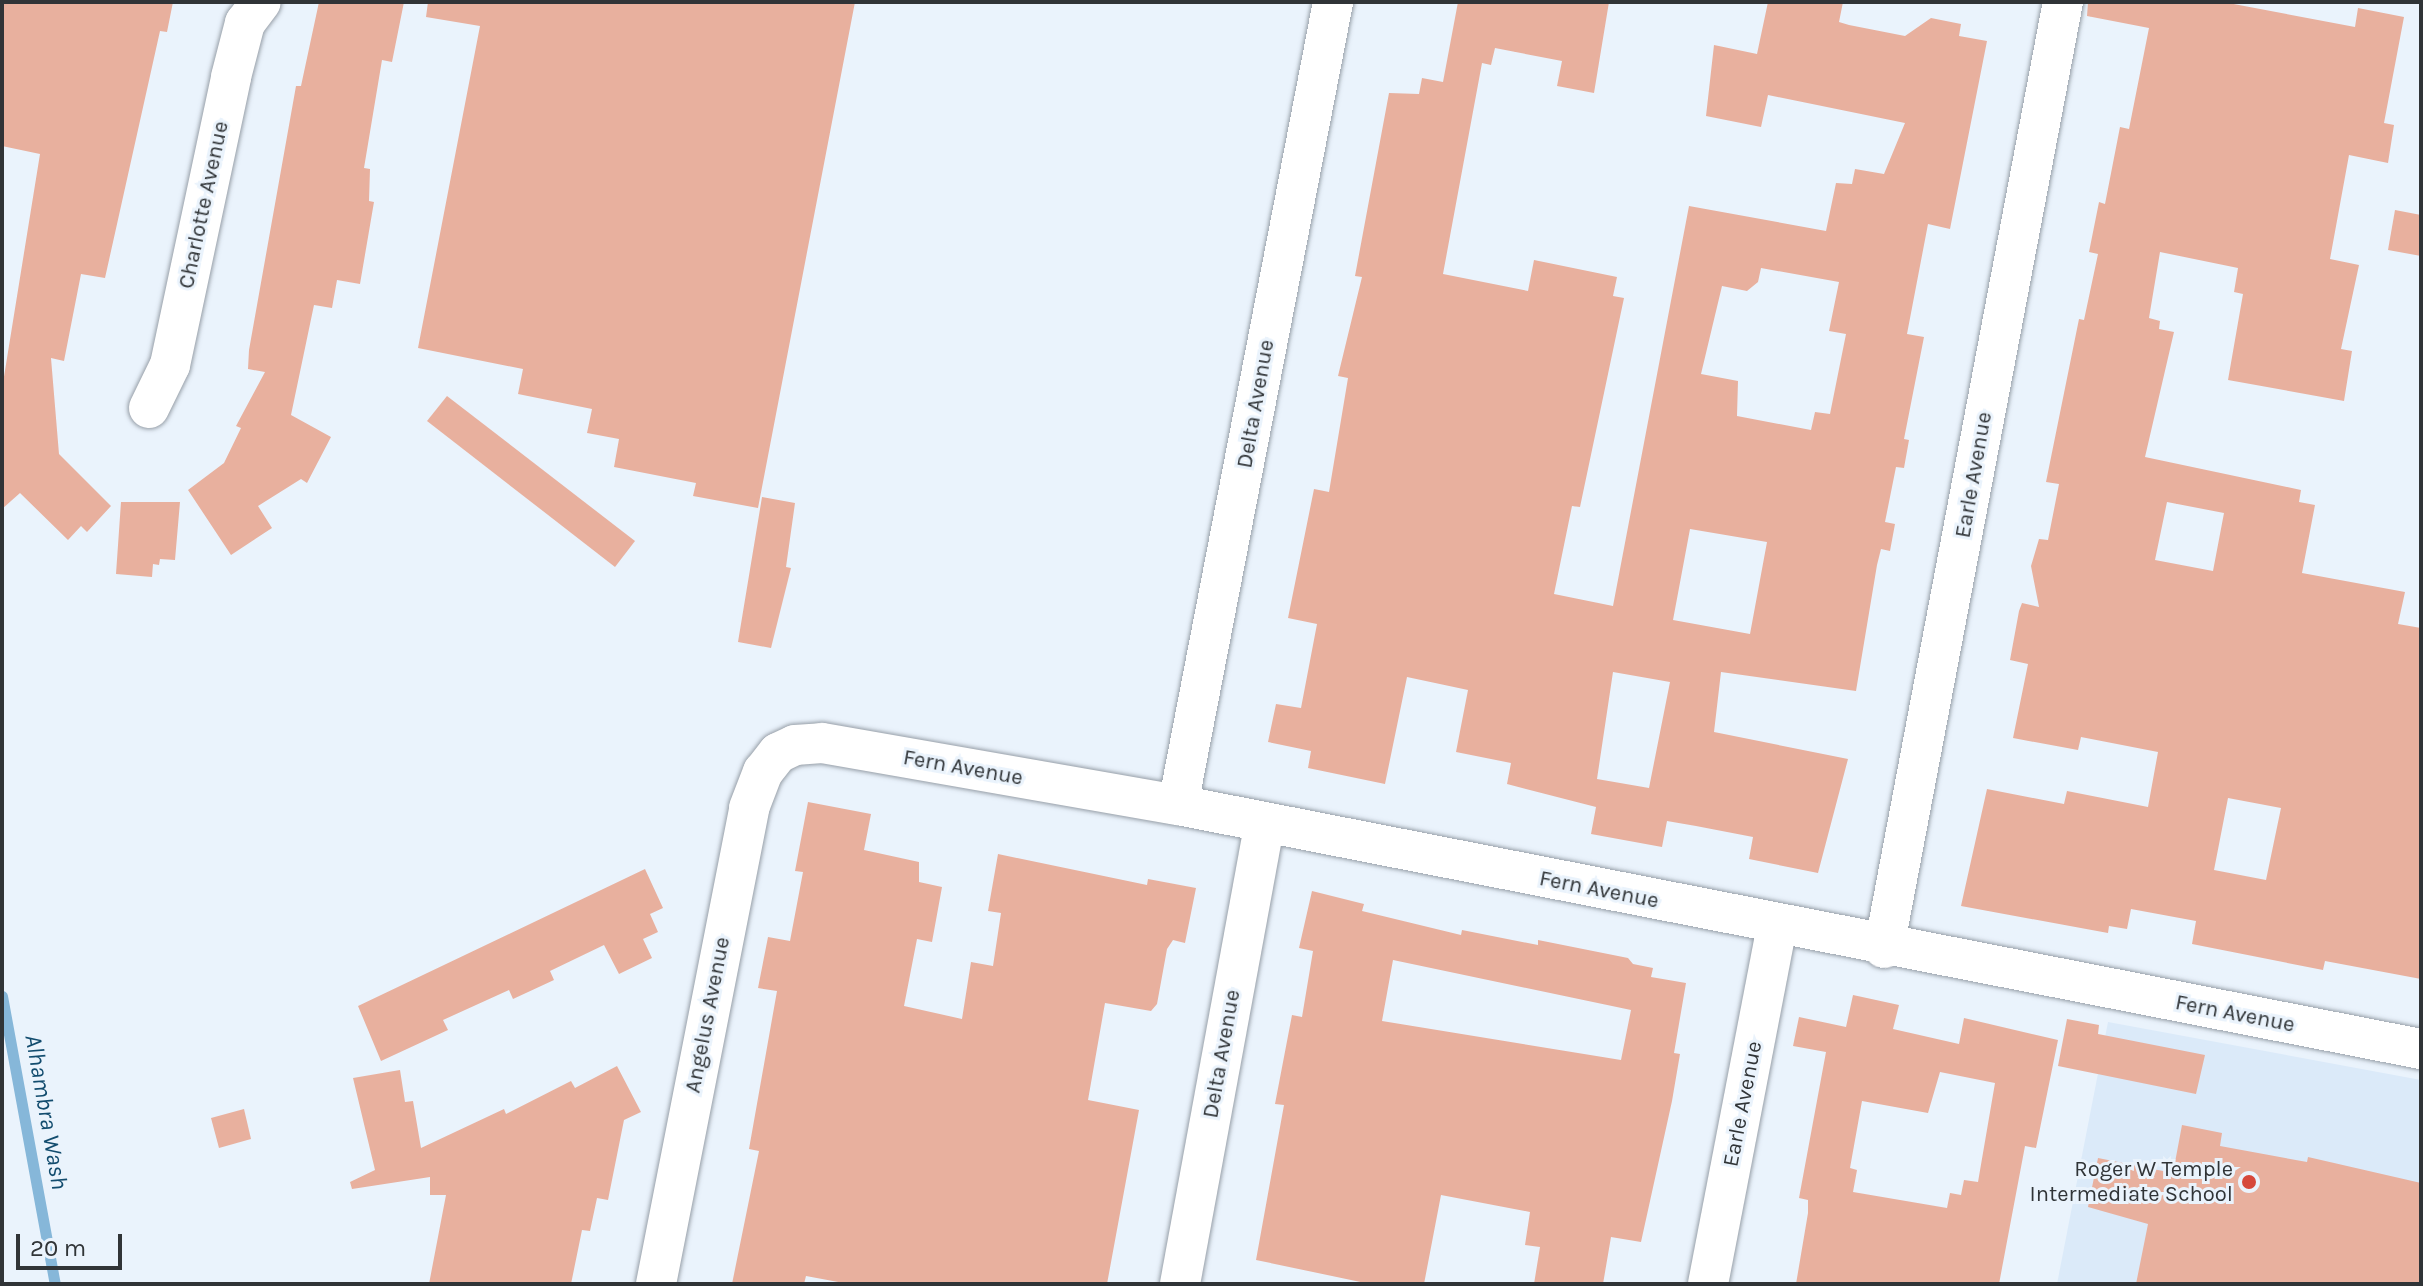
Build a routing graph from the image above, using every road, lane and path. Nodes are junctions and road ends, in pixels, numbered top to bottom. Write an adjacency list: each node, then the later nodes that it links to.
1 (261, 2): 4 (street, Charlotte Avenue)
2 (1333, 2): 6 (street, Delta Avenue)
3 (2063, 2): 9 (street, Earle Avenue)
4 (149, 408)
5 (778, 753): 6 (street, Fern Avenue); 11 (street, Angelus Avenue)
6 (1178, 805): 7 (street, Fern Avenue)
7 (1265, 823): 8 (street, Fern Avenue); 12 (street, Delta Avenue)
8 (1777, 925): 9 (street, Fern Avenue); 13 (street, Earle Avenue)
9 (1884, 948): 10 (street, Fern Avenue)
10 (2421, 1049)
11 (656, 1284)
12 (1180, 1284)
13 (1708, 1284)

